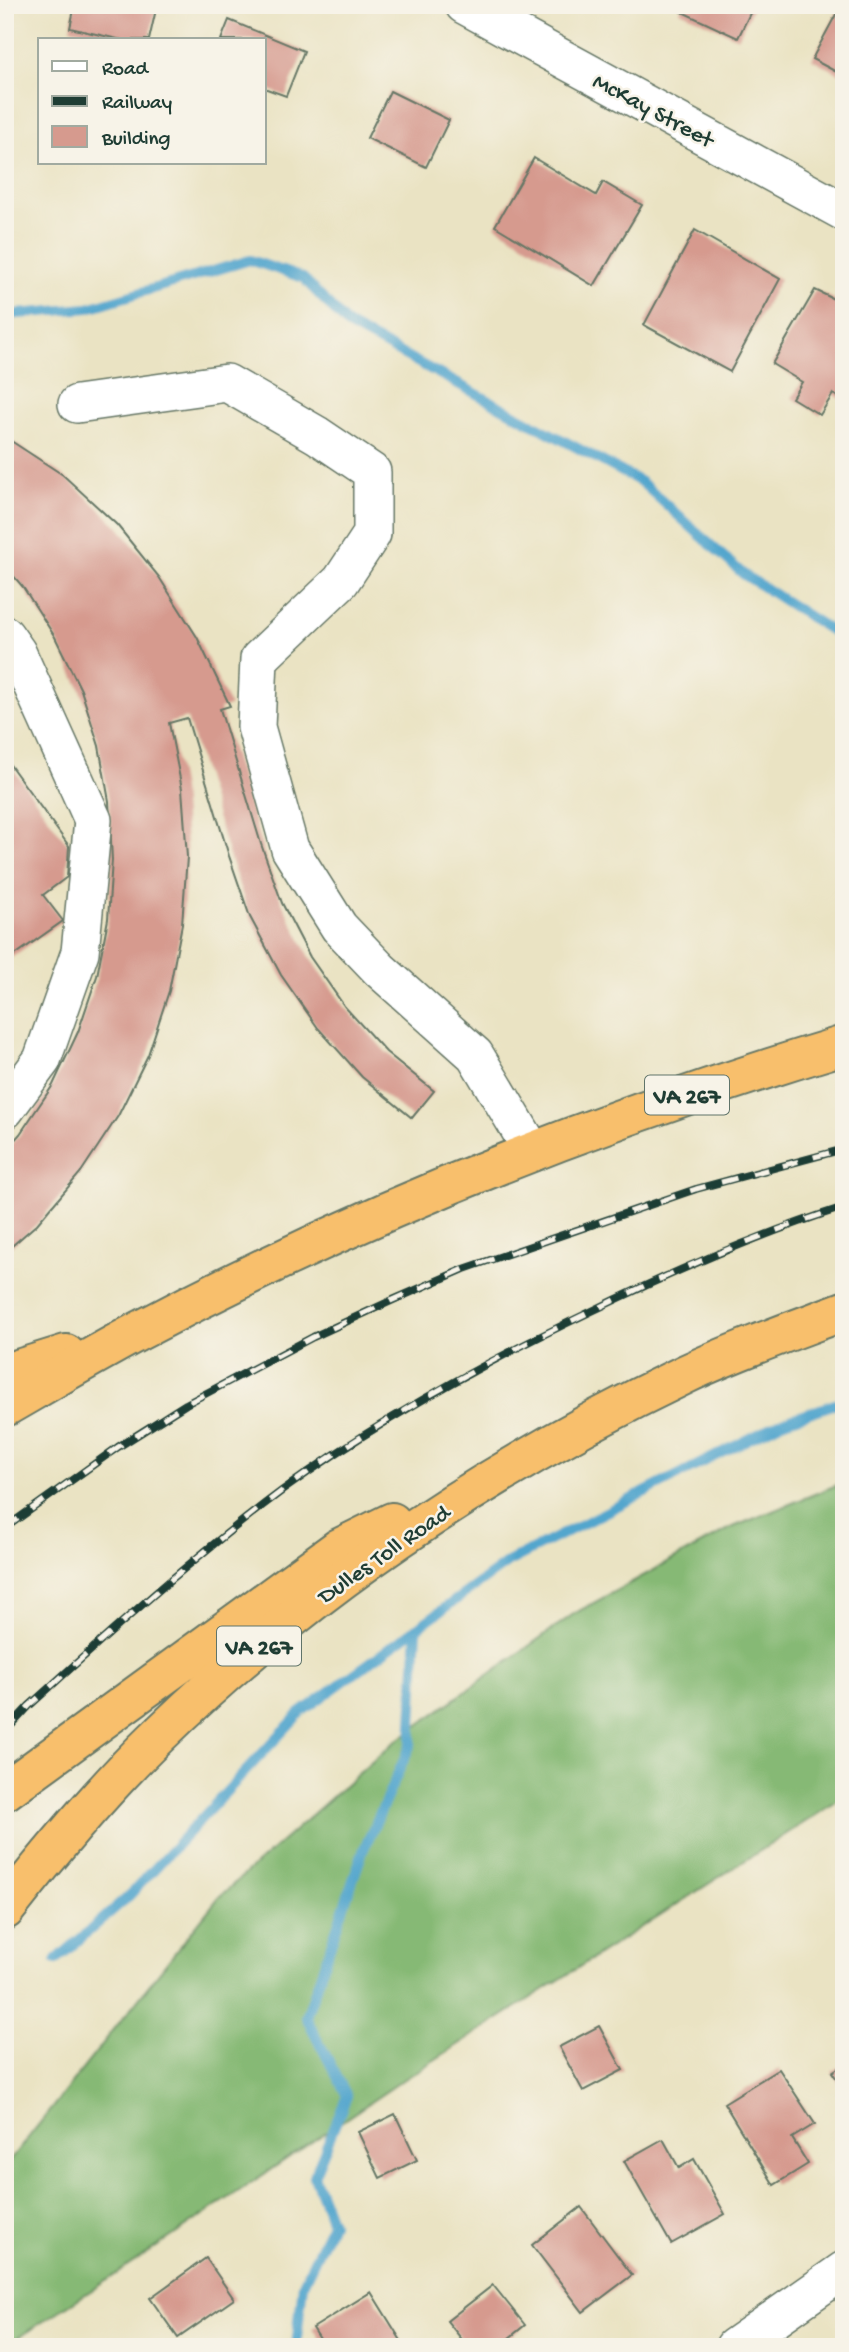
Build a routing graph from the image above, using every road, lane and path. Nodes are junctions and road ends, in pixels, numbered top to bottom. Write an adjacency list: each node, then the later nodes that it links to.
1 (464, 5): 2 (street, McKay Street)
2 (844, 212)
3 (77, 404): 7 (street)
4 (5, 635): 6 (street)
5 (844, 1045): 7 (highway, VA 267)
6 (5, 1110)
7 (533, 1152): 9 (highway, VA 267)
8 (844, 1311): 12 (highway, Dulles Toll Road / VA 267)
9 (138, 1332): 10 (highway); 11 (highway, VA 267)
10 (5, 1373)
11 (5, 1407)
12 (560, 1438): 13 (highway); 14 (highway, Dulles Toll Road / VA 267)
13 (5, 1791)
14 (5, 1910)
15 (844, 2270): 16 (street)
16 (734, 2347)

